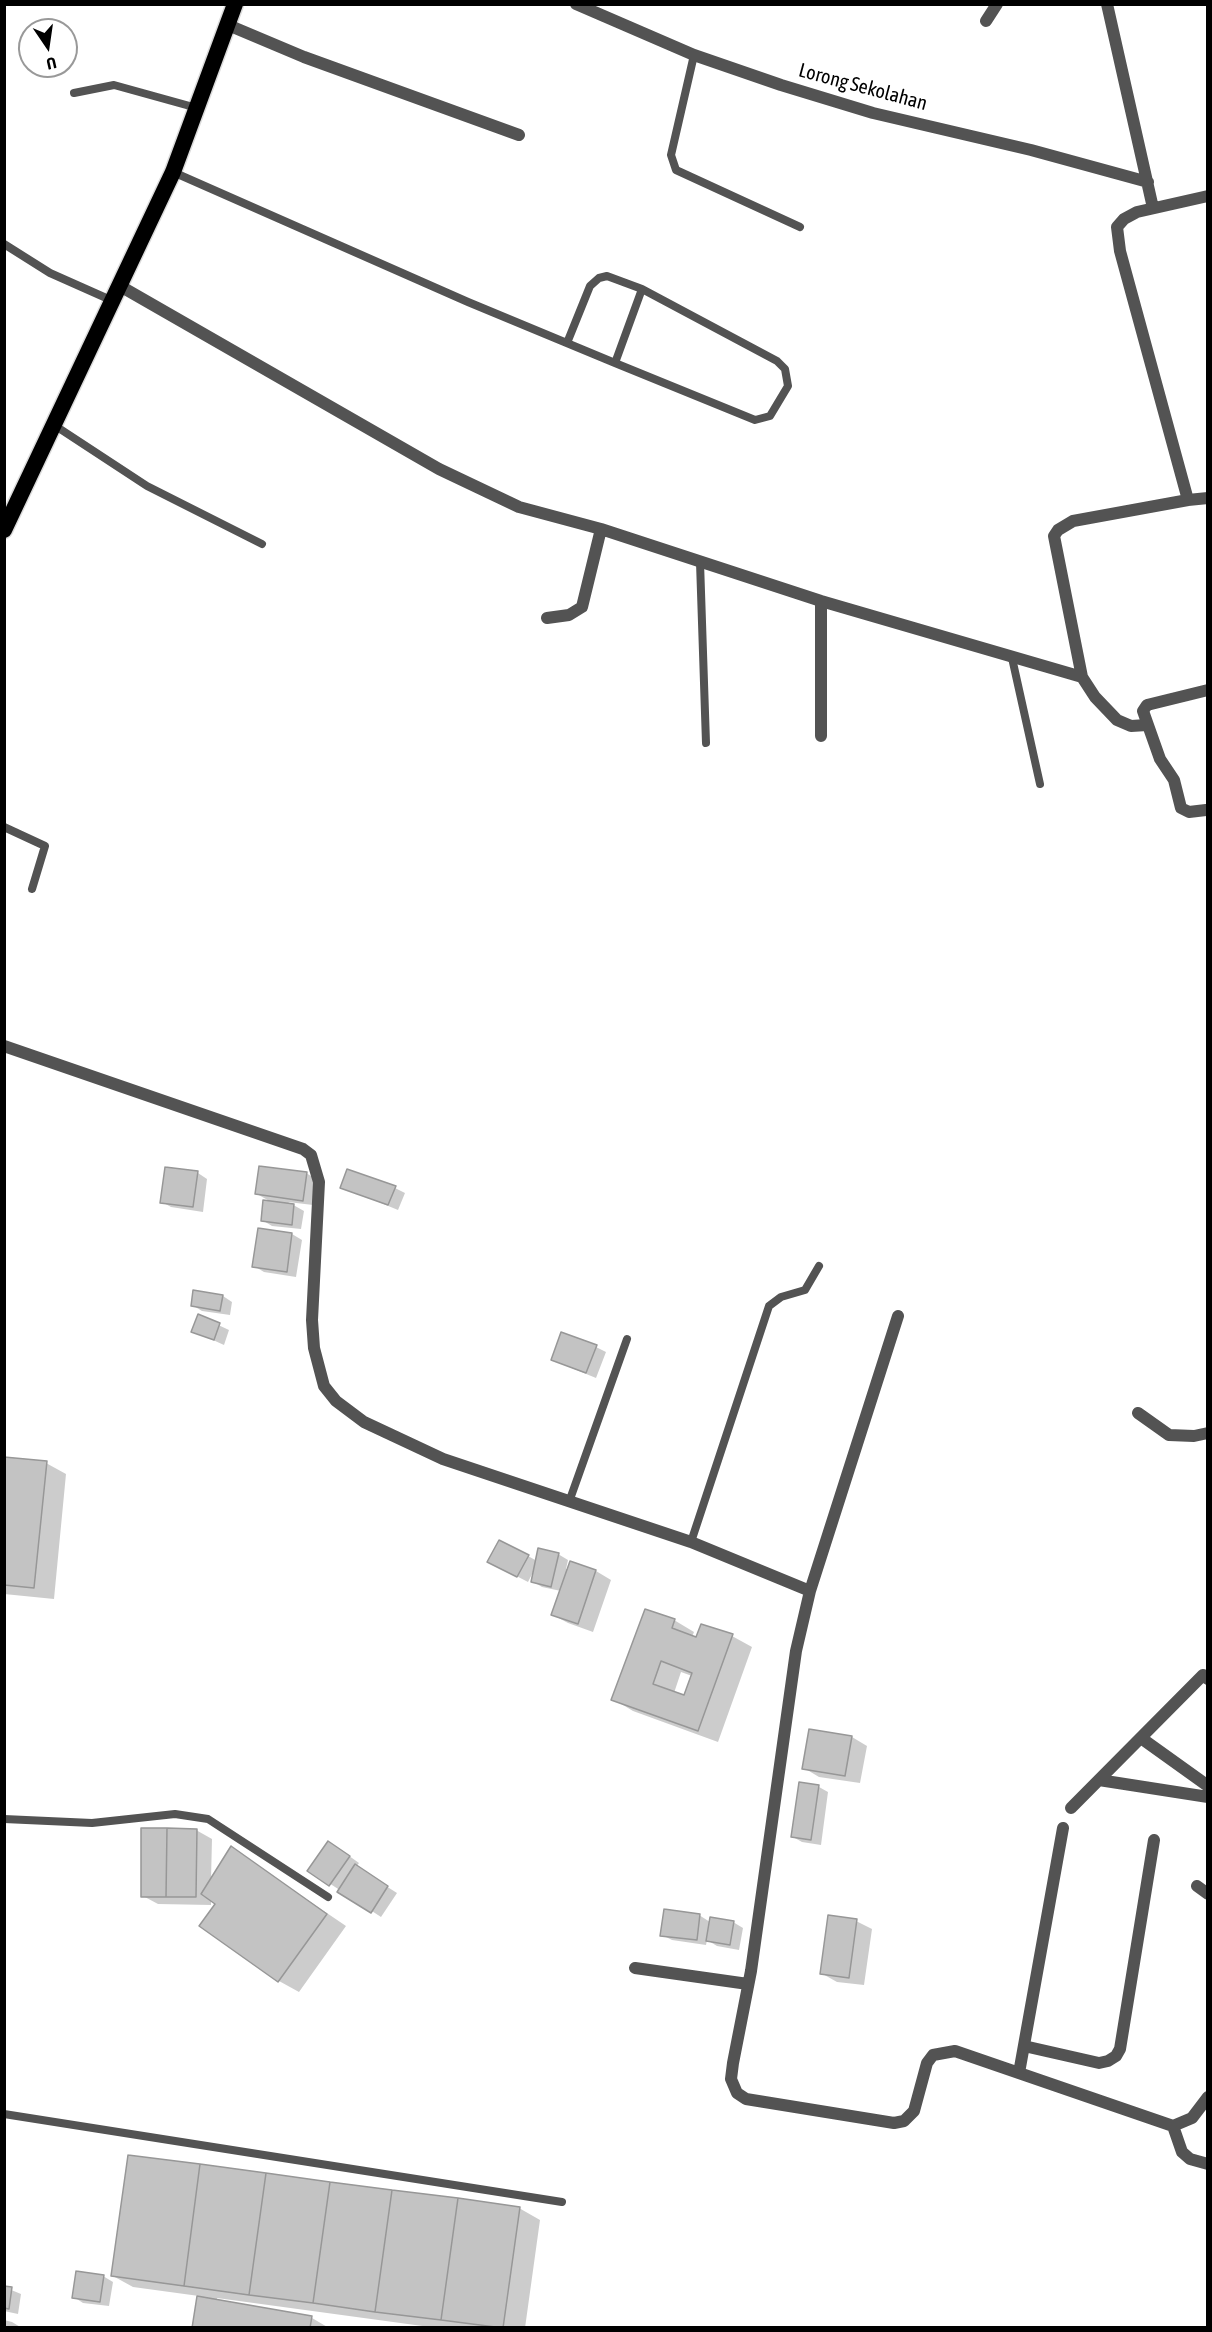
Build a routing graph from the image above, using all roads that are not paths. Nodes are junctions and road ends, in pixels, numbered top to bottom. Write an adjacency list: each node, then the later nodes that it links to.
1 (235, 4): 6 (highway)
2 (576, 4): 7 (street, Lorong Sekolahan)
3 (997, 4): 5 (street)
4 (1107, 4): 12 (street)
5 (986, 21)
6 (228, 25): 9 (highway); 10 (street)
7 (694, 55): 12 (street, Lorong Sekolahan); 15 (lane)
8 (74, 93): 9 (lane)
9 (197, 108): 11 (highway)
10 (519, 135)
11 (173, 172): 18 (highway); 19 (lane)
12 (1148, 182): 14 (street)
13 (1208, 195): 14 (street)
14 (1153, 208): 23 (street)
15 (800, 227)
16 (4, 244): 18 (lane)
17 (642, 289): 19 (lane); 20 (lane); 20 (lane)
18 (117, 293): 21 (highway); 24 (street)
19 (567, 343): 20 (lane)
20 (615, 363)
21 (54, 425): 25 (highway); 26 (lane)
22 (1208, 498): 23 (street)
23 (1188, 500): 31 (street)
24 (602, 529): 27 (street); 29 (street)
25 (4, 530)
26 (262, 544)
27 (700, 562): 28 (street); 35 (lane)
28 (821, 601): 30 (street); 34 (street)
29 (547, 618)
30 (1012, 658): 31 (street); 36 (lane)
31 (1082, 677): 33 (street)
32 (1208, 690): 33 (street)
33 (1147, 725): 37 (street)
34 (821, 736)
35 (706, 744)
36 (1040, 784)
37 (1206, 810)
38 (4, 827): 39 (lane)
39 (32, 889)
40 (4, 1046): 46 (street)
41 (819, 1266): 47 (lane)
42 (898, 1316): 48 (street)
43 (627, 1339): 46 (lane)
44 (1138, 1413): 45 (street)
45 (1208, 1432)
46 (569, 1502): 47 (street)
47 (691, 1542): 48 (street)
48 (810, 1591): 62 (street)
49 (1206, 1675): 50 (street)
50 (1141, 1738): 51 (street); 52 (street)
51 (1099, 1780): 53 (street); 54 (street)
52 (1208, 1786)
53 (1208, 1797)
54 (1071, 1808)
55 (4, 1819): 60 (lane)
56 (1063, 1828): 63 (street)
57 (1154, 1840): 63 (street)
58 (1197, 1886): 59 (street)
59 (1208, 1894)
60 (327, 1897)
61 (636, 1968): 62 (street)
62 (748, 1984): 64 (street)
63 (1024, 2046): 64 (street)
64 (1019, 2073): 67 (street)
65 (1208, 2097): 67 (street)
66 (4, 2114): 69 (lane)
67 (1173, 2126): 68 (street)
68 (1208, 2164)
69 (562, 2202)

